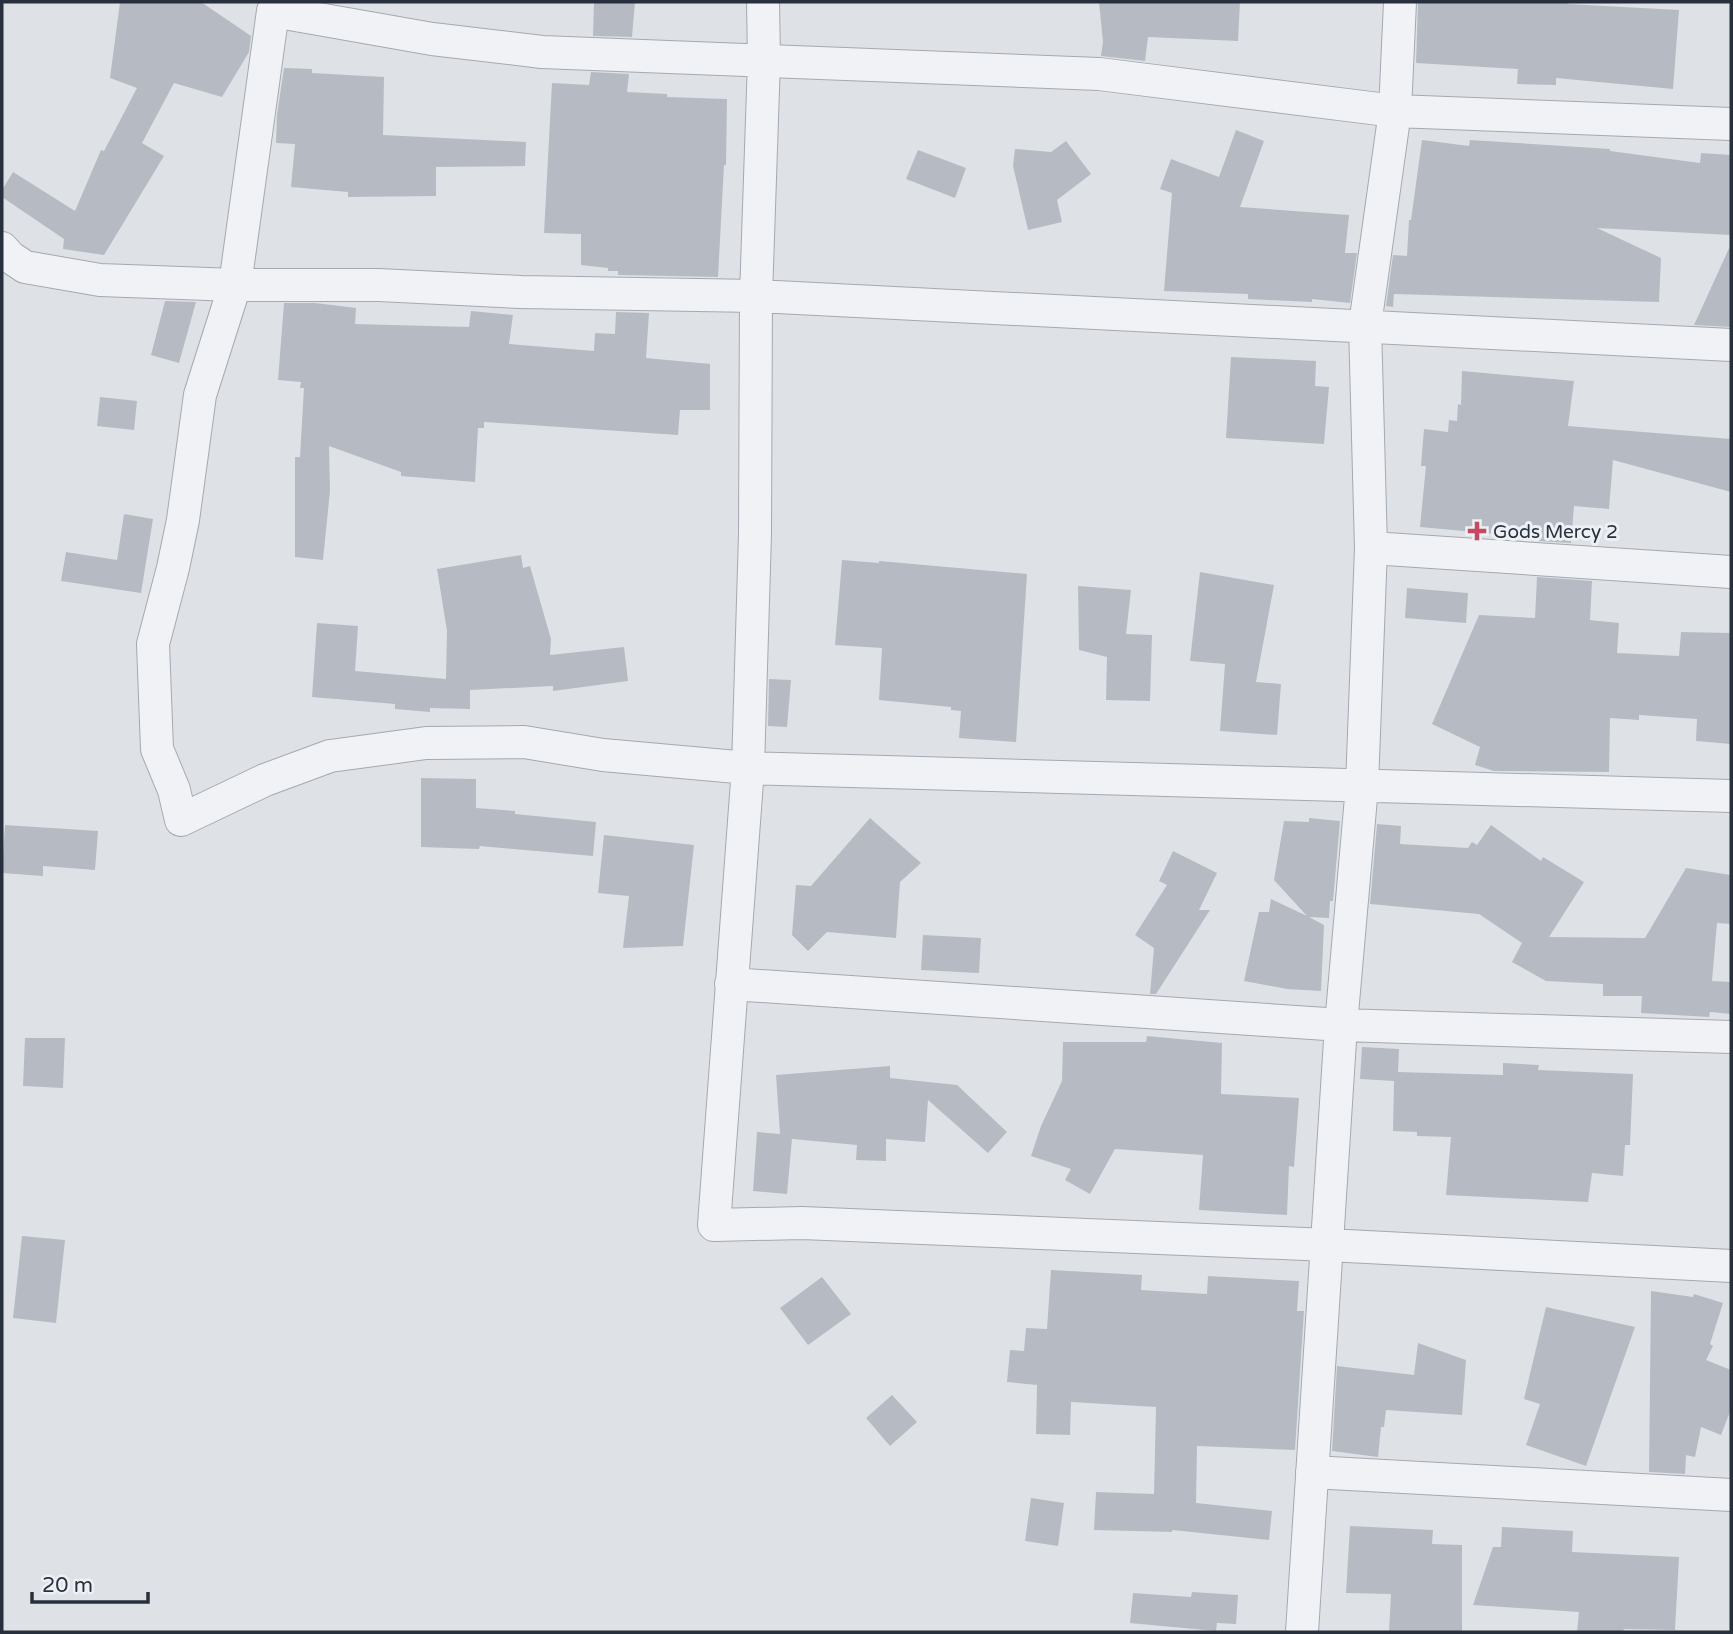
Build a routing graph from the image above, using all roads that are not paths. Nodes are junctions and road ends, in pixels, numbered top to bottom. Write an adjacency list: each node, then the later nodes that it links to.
1 (763, 2): 4 (street)
2 (1401, 2): 5 (street)
3 (275, 6): 4 (street); 8 (street)
4 (764, 60): 5 (street); 9 (street)
5 (1395, 111): 6 (street); 10 (street)
6 (1731, 124)
7 (2, 248): 8 (street)
8 (235, 285): 9 (street); 14 (street)
9 (756, 296): 10 (street); 14 (street)
10 (1365, 325): 11 (street); 12 (street)
11 (1731, 345)
12 (1371, 548): 13 (street); 15 (street)
13 (1731, 572)
14 (748, 768): 15 (street); 17 (street)
15 (1362, 786): 16 (street); 18 (street)
16 (1731, 796)
17 (731, 984): 18 (street); 20 (street)
18 (1341, 1025): 19 (street); 20 (street)
19 (1731, 1037)
20 (1328, 1245): 21 (street); 22 (street)
21 (1731, 1266)
22 (1312, 1472): 23 (street); 24 (street)
23 (1731, 1495)
24 (1302, 1632)

